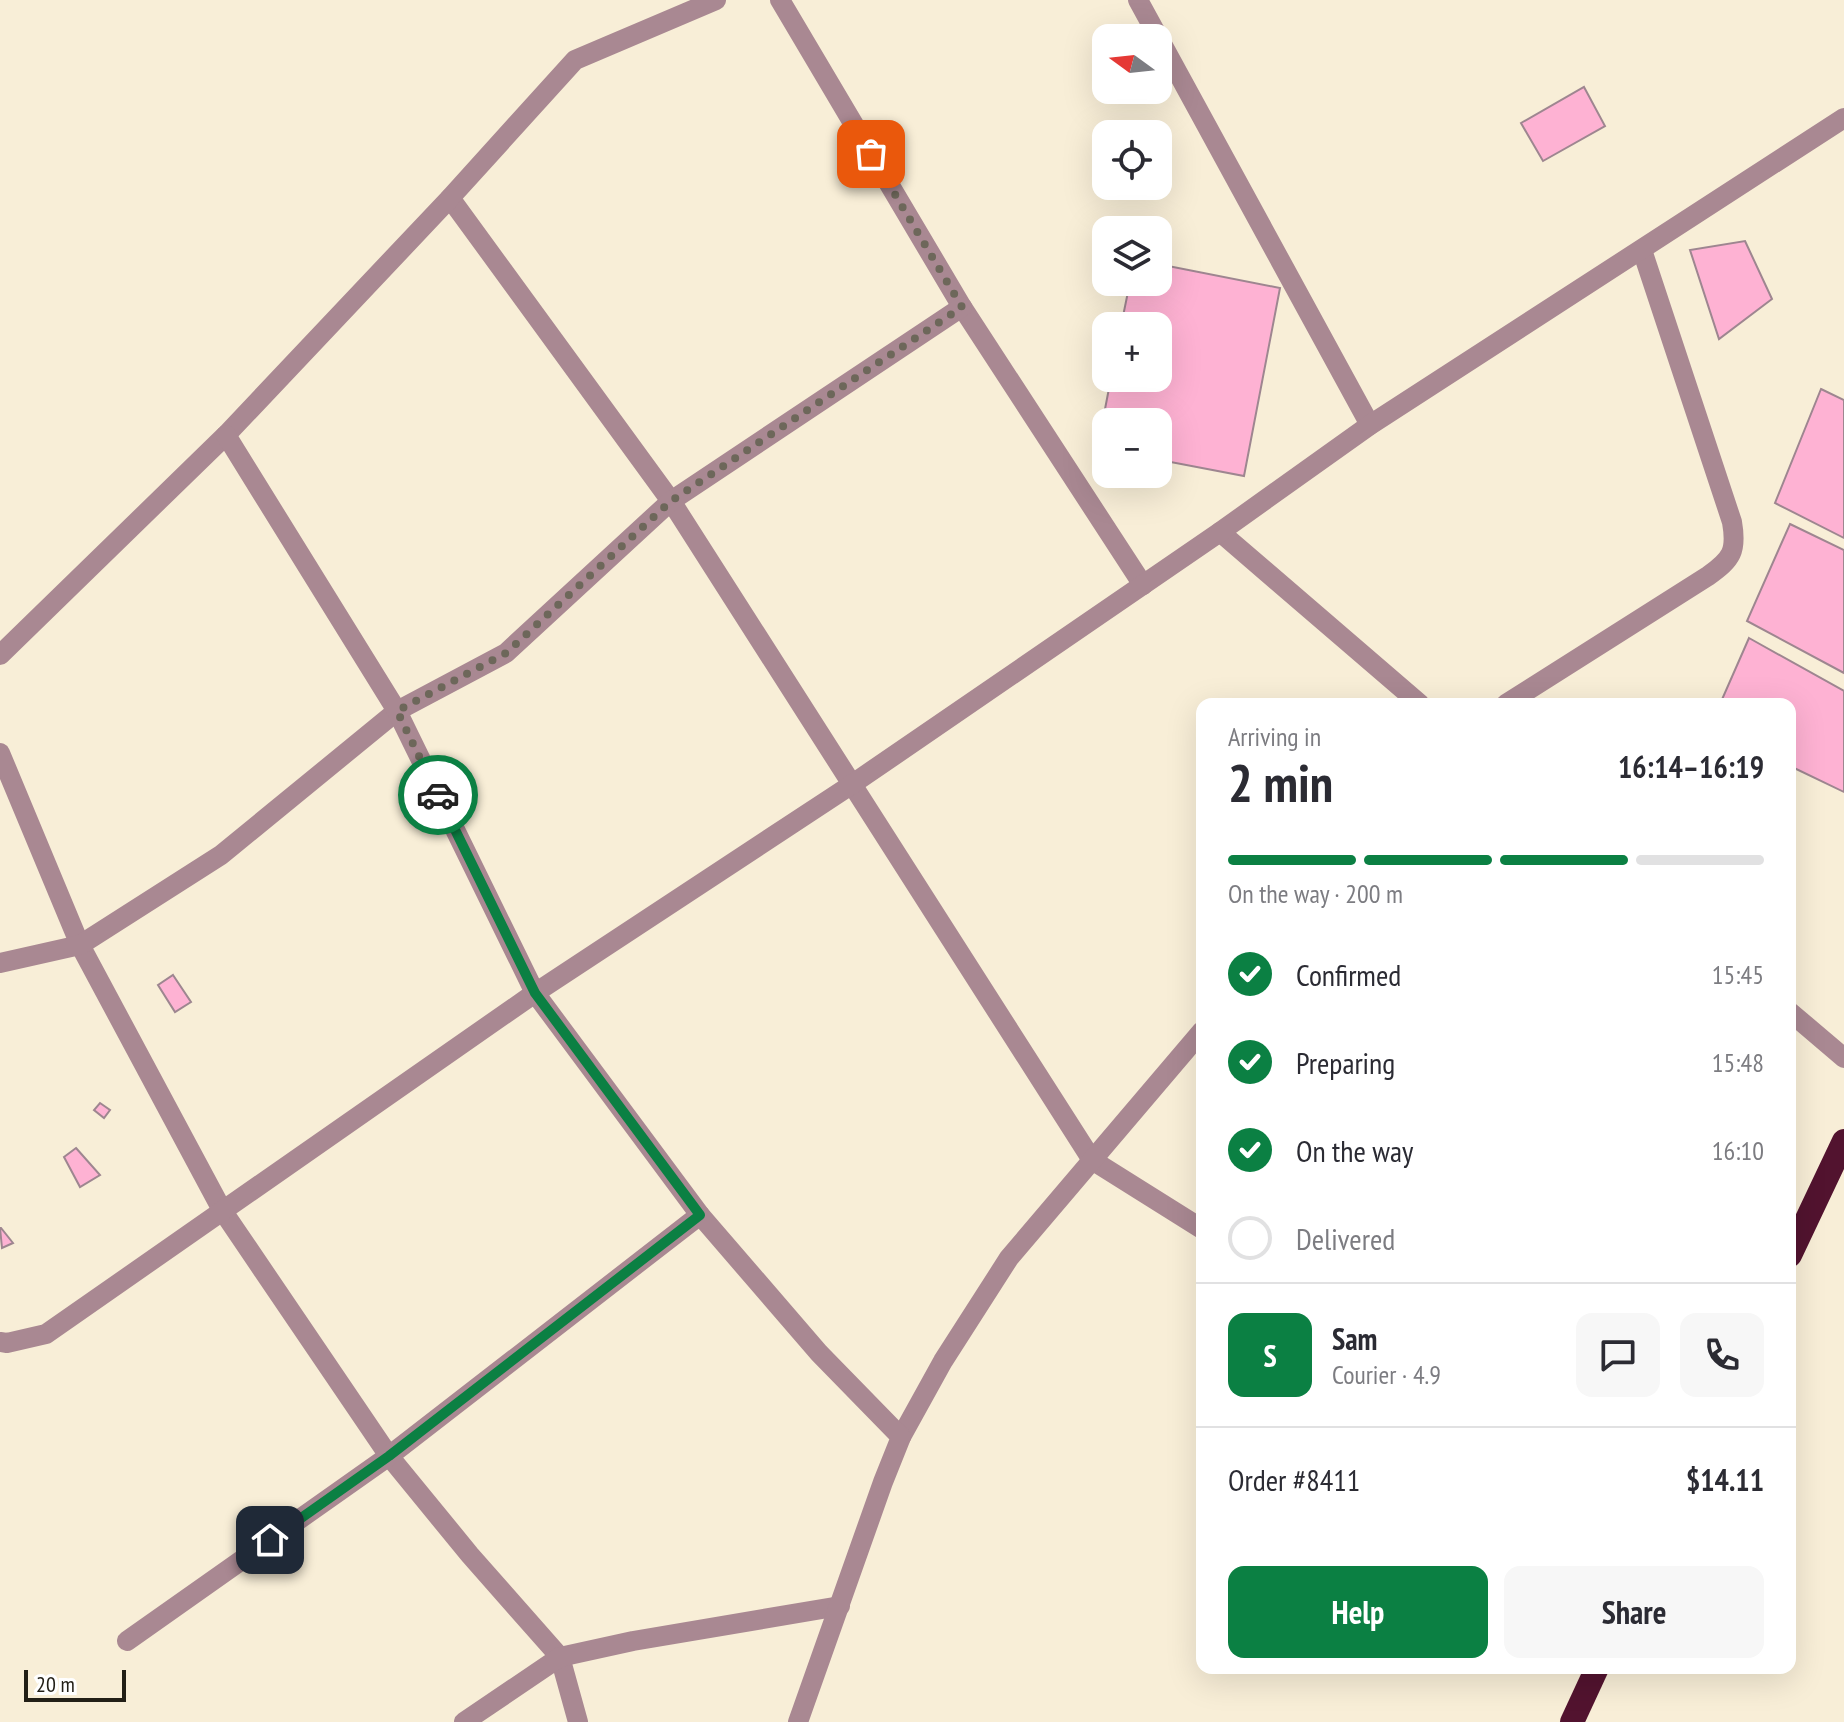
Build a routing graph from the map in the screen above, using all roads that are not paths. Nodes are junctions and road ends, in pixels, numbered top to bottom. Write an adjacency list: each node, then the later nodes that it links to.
1 (716, 0): 5 (street)
2 (780, 0): 7 (street)
3 (1138, 0): 8 (street)
4 (1844, 118): 6 (street)
5 (450, 198): 9 (street); 10 (street)
6 (1642, 250): 8 (street); 15 (street)
7 (962, 307): 10 (street); 12 (street)
8 (1370, 425): 11 (street)
9 (226, 435): 13 (street); 16 (street)
10 (671, 501): 16 (street); 18 (street)
11 (1220, 532): 12 (street); 14 (street)
12 (1143, 585): 18 (street)
13 (0, 655)
14 (1413, 698)
15 (1515, 698)
16 (397, 711): 19 (street); 21 (street)
17 (0, 753): 19 (street)
18 (851, 785): 21 (street); 26 (street)
19 (80, 945): 20 (street); 27 (street)
20 (0, 963)
21 (535, 993): 27 (street); 28 (street)
22 (1796, 1017): 24 (street)
23 (1196, 1038): 26 (street)
24 (1844, 1058)
25 (1844, 1141): 30 (highway)
26 (1092, 1160): 29 (street); 32 (street)
27 (222, 1210): 31 (street); 33 (street)
28 (700, 1215): 32 (street); 33 (street)
29 (1196, 1225)
30 (1796, 1242)
31 (0, 1342)
32 (901, 1437): 34 (street)
33 (389, 1456): 35 (street); 36 (street)
34 (840, 1606): 36 (street); 40 (street)
35 (127, 1641)
36 (560, 1657): 38 (street); 39 (street)
37 (1594, 1674): 41 (highway)
38 (464, 1722)
39 (578, 1722)
40 (798, 1722)
41 (1572, 1722)

